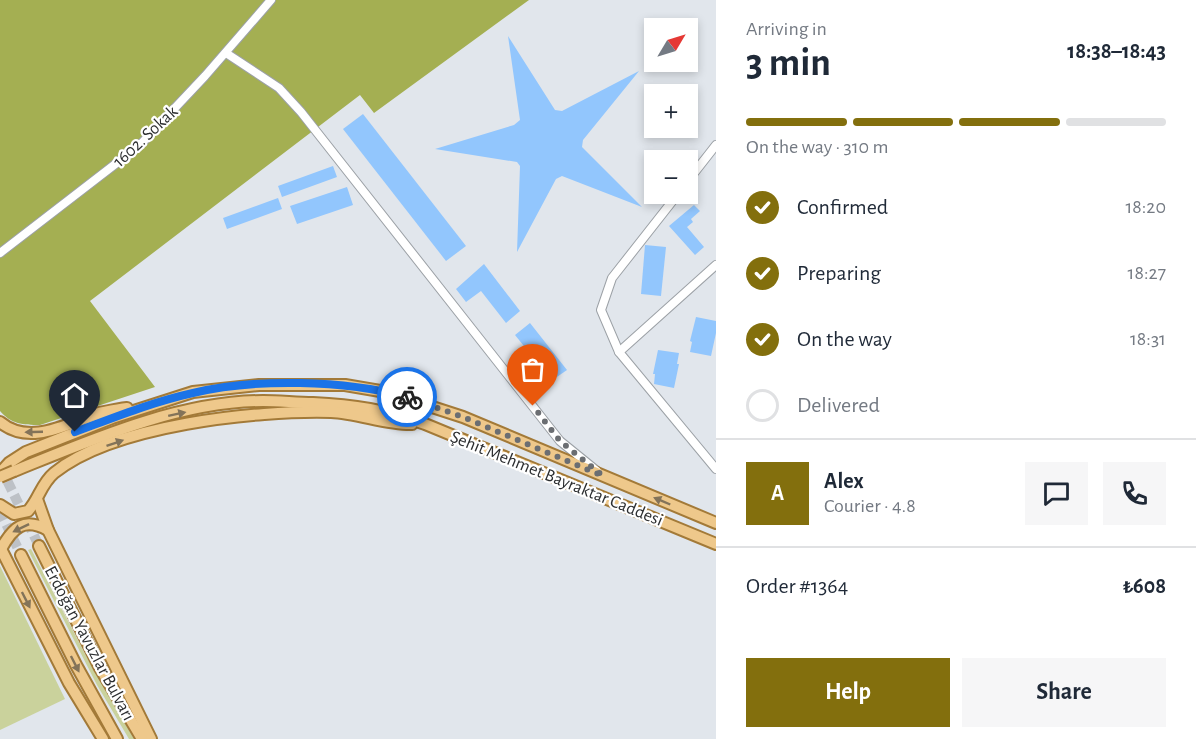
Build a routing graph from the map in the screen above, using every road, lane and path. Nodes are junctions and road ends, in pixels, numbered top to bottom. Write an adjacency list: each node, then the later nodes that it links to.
1 (271, 0): 2 (street, 1602. Sokak)
2 (226, 53): 6 (street, 1602. Sokak); 15 (street)
3 (716, 145): 4 (street)
4 (698, 168)
5 (670, 204): 8 (street)
6 (0, 253)
7 (716, 265): 8 (street)
8 (619, 352): 13 (street)
9 (152, 405): 10 (main road, one-way to 10); 12 (main road, Şehit Mehmet Bayraktar Caddesi); 15 (main road, Şehit Mehmet Bayraktar Caddesi)
10 (0, 422)
11 (424, 424): 12 (main road, Şehit Mehmet Bayraktar Caddesi, one-way to 11); 16 (main road, one-way to 11); 20 (main road, Şehit Mehmet Bayraktar Caddesi)
12 (12, 467): 14 (main road, bridge)
13 (716, 469)
14 (0, 475)
15 (603, 476): 18 (main road, Şehit Mehmet Bayraktar Caddesi, one-way to 15)
16 (37, 499): 17 (main road); 19 (main road)
17 (0, 505)
18 (716, 523)
19 (48, 530): 22 (main road, one-way to 22); 27 (main road)
20 (716, 544)
21 (39, 546): 26 (main road, Erdoğan Yavuzlar Bulvarı)
22 (0, 548): 24 (main road, one-way to 24)
23 (21, 555): 25 (main road, Erdoğan Yavuzlar Bulvarı, one-way to 25)
24 (103, 739)
25 (117, 739)
26 (142, 739)
27 (151, 739)

